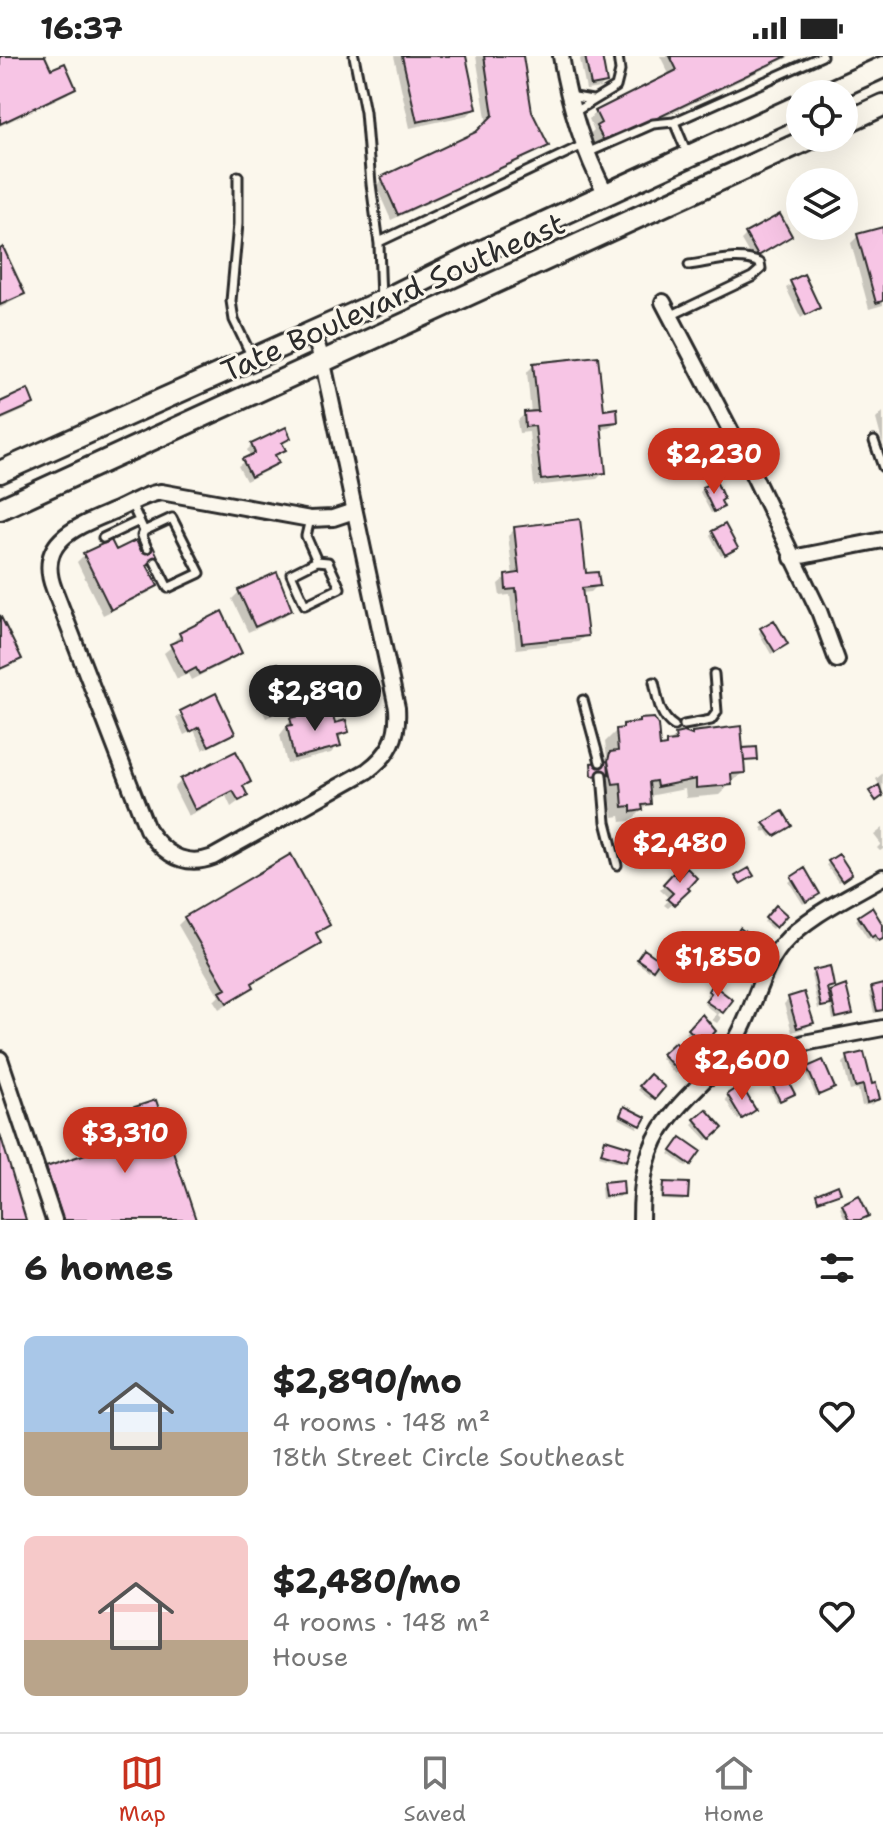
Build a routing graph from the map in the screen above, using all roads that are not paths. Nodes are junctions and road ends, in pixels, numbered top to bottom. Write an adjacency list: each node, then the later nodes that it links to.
1 (354, 56): 20 (lane)
2 (561, 56): 8 (street)
3 (618, 56): 9 (lane)
4 (822, 56): 14 (lane)
5 (877, 56): 6 (lane)
6 (882, 67): 7 (main road)
7 (854, 80)
8 (569, 96): 9 (lane); 12 (street)
9 (592, 100): 12 (lane)
10 (883, 105): 13 (main road)
11 (786, 111): 17 (main road, Tate Boulevard Southeast)
12 (573, 113): 15 (street)
13 (858, 117)
14 (674, 122): 15 (lane); 17 (lane)
15 (585, 149): 19 (street); 20 (lane)
16 (786, 150): 27 (main road, Tate Boulevard Southeast)
17 (688, 156): 19 (main road, Tate Boulevard Southeast)
18 (238, 176): 26 (lane)
19 (606, 194): 22 (main road, Tate Boulevard Southeast)
20 (379, 242): 22 (lane)
21 (689, 265): 24 (lane)
22 (382, 301): 25 (main road, Tate Boulevard Southeast)
23 (663, 302): 24 (street)
24 (670, 316): 40 (street)
25 (313, 332): 26 (main road, Tate Boulevard Southeast); 27 (street)
26 (253, 359): 30 (main road, Tate Boulevard Southeast)
27 (323, 363): 32 (main road, Tate Boulevard Southeast); 33 (street)
28 (874, 441): 29 (lane)
29 (883, 467)
30 (0, 472)
31 (131, 503): 33 (street); 34 (street); 35 (lane)
32 (0, 509)
33 (354, 511): 34 (street)
34 (310, 519): 41 (lane)
35 (139, 521): 36 (lane); 37 (lane)
36 (144, 531): 39 (lane); 42 (lane)
37 (103, 538)
38 (883, 540): 40 (street)
39 (147, 548)
40 (792, 558): 43 (street)
41 (317, 561): 41 (lane)
42 (155, 562)
43 (837, 660)
44 (714, 674): 45 (lane)
45 (654, 682)
46 (583, 700): 47 (lane)
47 (600, 762)
48 (602, 775): 49 (lane)
49 (617, 865)
50 (883, 877): 53 (street)
51 (883, 1028): 53 (street)
52 (0, 1059): 54 (street)
53 (710, 1077): 55 (street)
54 (54, 1220)
55 (641, 1220)

